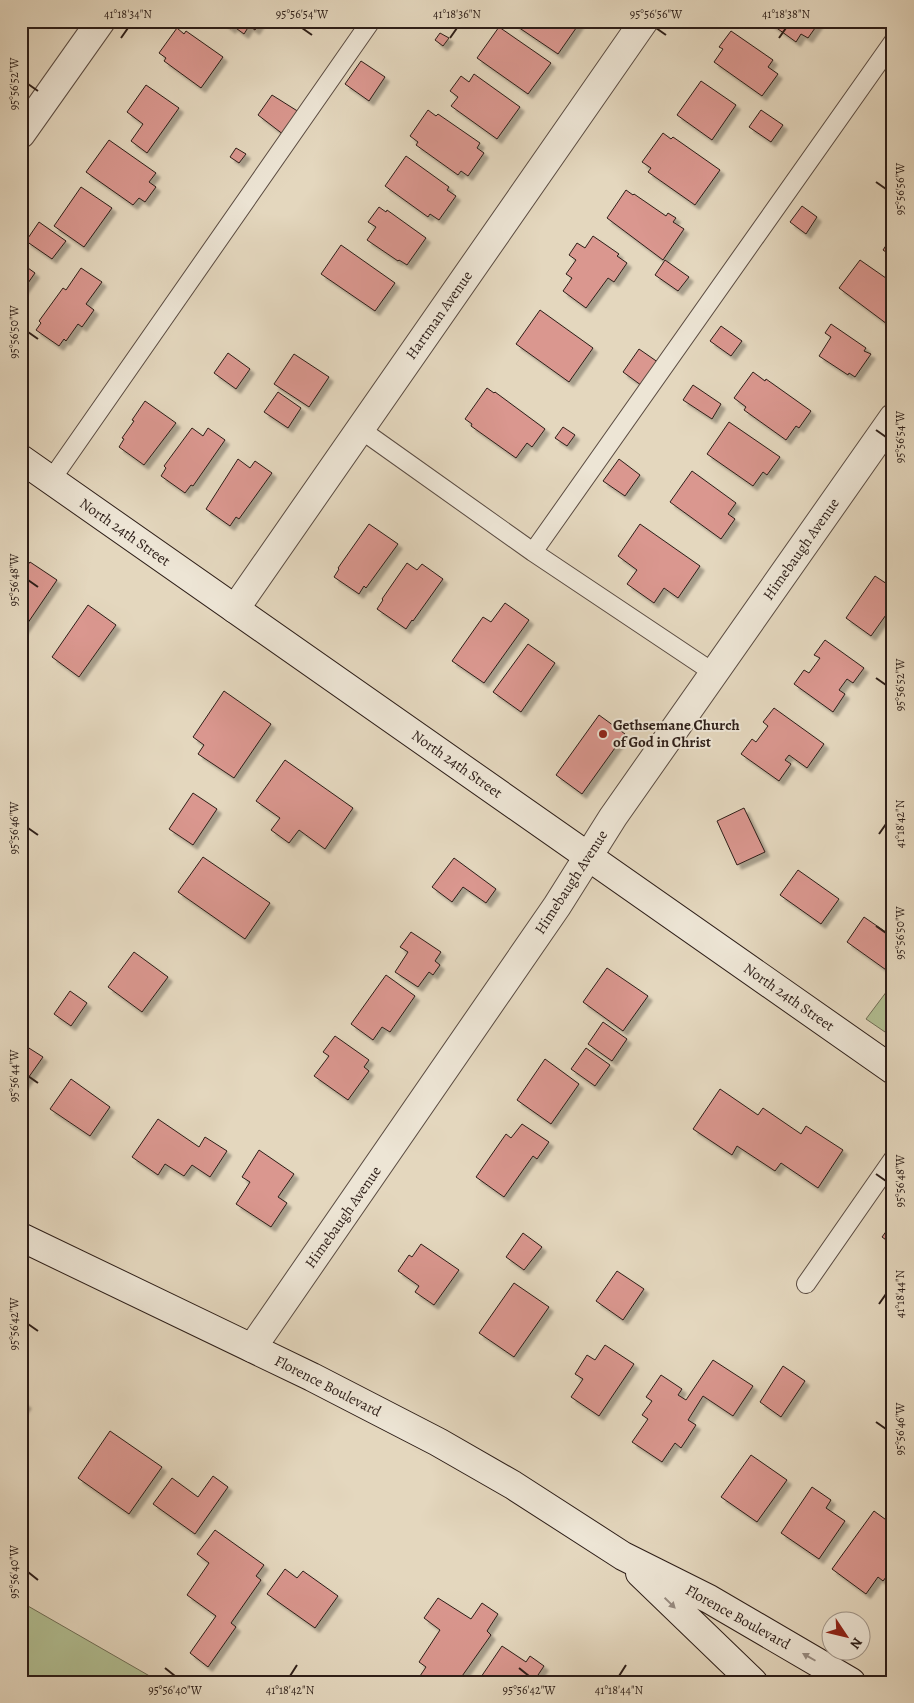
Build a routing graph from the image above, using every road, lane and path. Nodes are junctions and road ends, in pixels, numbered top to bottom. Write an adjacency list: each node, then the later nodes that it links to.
1 (101, 21): 5 (street)
2 (371, 21): 9 (lane)
3 (644, 21): 7 (street, Hartman Avenue)
4 (893, 42): 10 (lane)
5 (21, 134)
6 (893, 418): 12 (street, Himebaugh Avenue)
7 (360, 429): 10 (lane); 11 (street, Hartman Avenue)
8 (21, 459): 9 (street, North 24th Street)
9 (51, 480): 11 (street, North 24th Street)
10 (533, 552): 12 (lane)
11 (235, 609): 13 (street, North 24th Street)
12 (714, 673): 13 (street, Himebaugh Avenue)
13 (589, 856): 14 (street, North 24th Street); 18 (street, Himebaugh Avenue)
14 (893, 1070)
15 (893, 1159): 17 (lane)
16 (21, 1237): 18 (street, Florence Boulevard)
17 (806, 1284)
18 (252, 1348): 19 (street, Florence Boulevard)
19 (622, 1556): 20 (street, Florence Boulevard, one-way to 20); 21 (street, Florence Boulevard, one-way to 19)
20 (753, 1682)
21 (850, 1682)

